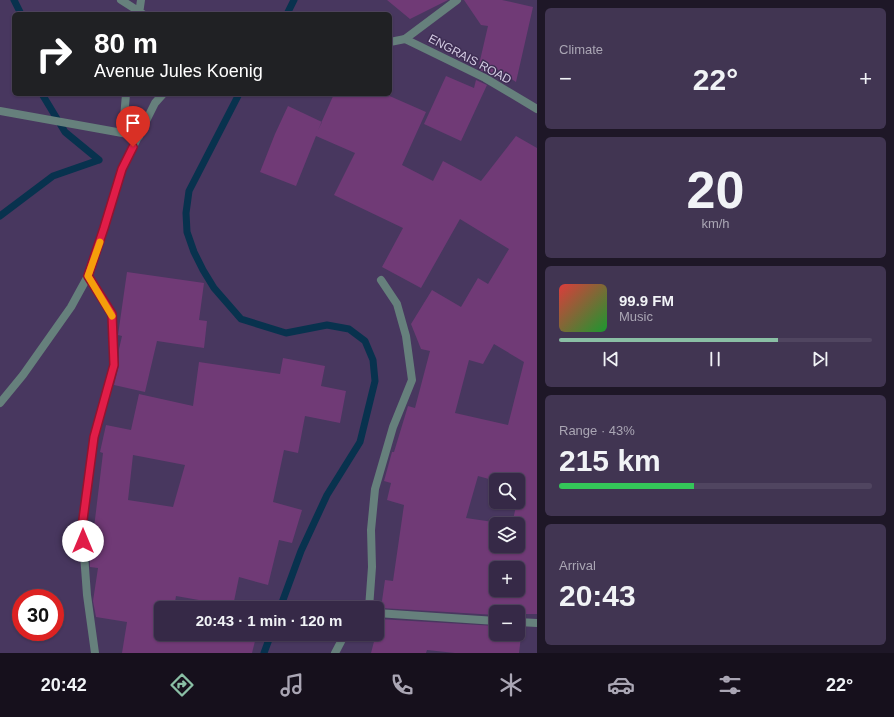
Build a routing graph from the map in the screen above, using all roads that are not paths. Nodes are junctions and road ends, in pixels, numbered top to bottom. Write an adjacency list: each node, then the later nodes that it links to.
1 (121, 0): 4 (street)
2 (141, 0): 5 (street)
3 (456, 0): 6 (street)
4 (139, 12)
5 (141, 12)
6 (406, 39): 7 (street); 10 (street, ENGRAIS ROAD)
7 (392, 42)
8 (126, 96): 12 (street)
9 (161, 96): 12 (street)
10 (537, 109)
11 (0, 111): 12 (street)
12 (139, 136): 13 (street)
13 (88, 276): 15 (street); 22 (street)
14 (381, 280): 16 (street)
15 (0, 403)
16 (370, 601)
17 (384, 613): 18 (street)
18 (489, 621)
19 (525, 622): 20 (street)
20 (537, 623)
21 (341, 641): 23 (street)
22 (95, 653)
23 (335, 653)

